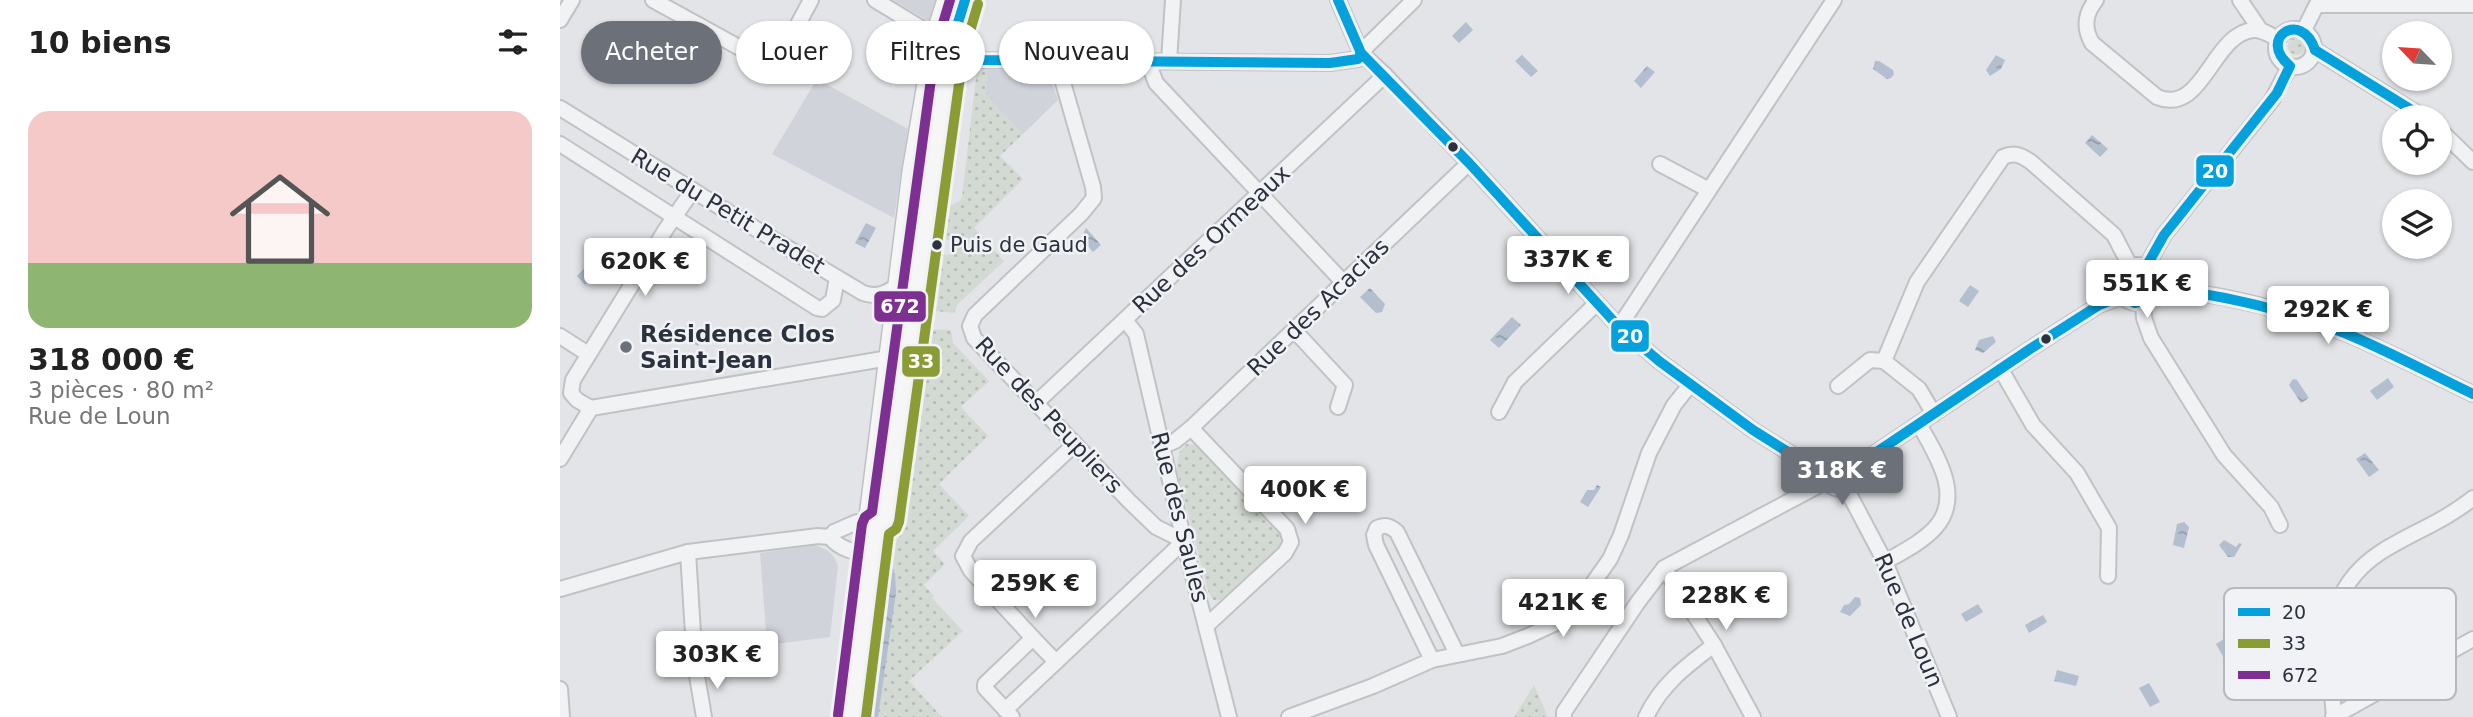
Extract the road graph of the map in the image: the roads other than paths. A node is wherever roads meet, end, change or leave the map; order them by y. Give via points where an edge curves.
1 (572, 0) edge
2 (653, 0) edge
3 (811, 0) edge
4 (875, 0) edge
5 (948, 0) edge
6 (965, 0) edge
7 (1173, 0) edge
8 (1338, 0) edge
9 (1414, 0) edge
10 (1834, 0) edge
11 (2096, 0) edge
12 (2240, 0) edge
13 (2318, 3) edge
14 (2473, 5) edge
15 (560, 20) edge
16 (907, 21) edge
17 (946, 21) edge
18 (955, 21) edge
19 (2304, 30) junction
20 (2261, 31) junction
21 (2278, 39) junction
22 (2315, 50) junction
23 (1361, 53) junction
24 (1169, 61) junction
25 (1154, 62) edge
26 (2290, 66) junction
27 (1385, 75) junction
28 (1154, 78) edge
29 (934, 84) edge
30 (937, 84) edge
31 (1063, 84) edge
32 (2404, 105) edge
33 (560, 108) edge
34 (2452, 142) edge
35 (560, 144) edge
36 (2473, 162) edge
37 (1469, 163) junction
38 (1660, 164) dead end
39 (693, 190) junction
40 (1709, 190) junction
41 (1259, 193) junction
42 (675, 216) junction
43 (2130, 266) junction
44 (2146, 267) junction
45 (837, 278) junction
46 (1344, 283) junction
47 (899, 284) junction
48 (2156, 287) junction
49 (2122, 296) junction
50 (1597, 303) junction
51 (2143, 303) junction
52 (1125, 320) junction
53 (1619, 327) junction
54 (1294, 330) junction
55 (560, 336) edge
56 (588, 354) junction
57 (898, 359) junction
58 (1884, 361) junction
59 (2000, 368) junction
60 (1690, 385) junction
61 (1838, 386) dead end
62 (2473, 394) edge
63 (1036, 403) junction
64 (1338, 407) dead end
65 (591, 408) junction
66 (1499, 412) dead end
67 (1934, 414) junction
68 (1919, 424) junction
69 (1191, 428) junction
70 (1075, 444) junction
71 (1163, 446) junction
72 (560, 459) edge
73 (1853, 468) junction
74 (1826, 476) junction
75 (1846, 488) junction
76 (2473, 498) edge
77 (2280, 525) dead end
78 (876, 526) junction
79 (830, 537) junction
80 (1184, 541) junction
81 (688, 552) junction
82 (872, 555) junction
83 (1885, 562) junction
84 (1664, 568) junction
85 (2108, 576) dead end
86 (2345, 588) edge
87 (560, 589) edge
88 (1206, 626) junction
89 (1033, 638) junction
90 (2473, 639) edge
91 (1714, 645) junction
92 (2456, 648) edge
93 (694, 650) dead end
94 (1457, 654) junction
95 (1432, 660) junction
96 (1056, 662) junction
97 (696, 670) dead end
98 (560, 689) edge
99 (2364, 700) edge
100 (1009, 713) edge
101 (1564, 714) edge
102 (562, 717) edge
103 (704, 717) edge
104 (852, 717) edge
105 (1229, 717) edge
106 (1289, 717) edge
107 (1646, 717) edge
108 (1753, 717) edge
109 (1950, 717) edge
110 (2333, 717) edge

1 - 15 street
2 - 3 street via 762,60 775,61
4 - 16 street
5 - 17 main road
6 - 18 main road
7 - 24 street
8 - 23 street
9 - 23 street
10 - 40 street
11 - 20 street via 2086,19 2092,43 2165,101 2174,102 2190,92 2241,33
12 - 20 street
13 - 14 street
13 - 19 street
19 - 21 street via 2288,30
19 - 22 street
20 - 21 street
21 - 26 street via 2278,56
22 - 26 street via 2308,62
22 - 32 street
23 - 24 street via 1357,59 1330,63
23 - 27 street
24 - 25 street
26 - 44 street via 2272,100 2164,235
27 - 37 street
27 - 41 street, Rue des Ormeaux
28 - 41 street
29 - 47 main road via 913,172
30 - 57 main road
31 - 63 street, Rue des Peupliers via 1094,198 975,314 971,326 974,338
33 - 39 street, Rue du Petit Pradet
34 - 36 street
35 - 42 street
37 - 46 street, Rue des Acacias
37 - 50 street
38 - 40 street
39 - 42 street
39 - 45 street, Rue du Petit Pradet
40 - 53 street
41 - 46 street
41 - 52 street, Rue des Ormeaux
42 - 45 street via 817,308 833,300
42 - 56 street
43 - 44 street
43 - 49 street via 2118,281
43 - 58 street via 2114,235 2031,162 2011,153 1997,163 1917,282
44 - 48 street via 2154,275
45 - 47 street, Rue du Petit Pradet via 872,296
46 - 54 street, Rue des Acacias
47 - 57 main road
48 - 51 street
48 - 62 street via 2235,299 2308,320
49 - 51 street via 2131,303
49 - 59 street via 2099,305
50 - 53 street
50 - 66 street via 1515,382
51 - 77 street via 2144,318 2158,350 2224,455 2271,507
52 - 63 street, Rue des Ormeaux
52 - 71 street, Rue des Saules via 1136,334
53 - 60 street
54 - 64 street via 1345,386
54 - 69 street, Rue des Acacias
55 - 56 street
56 - 65 street via 571,393
57 - 65 street
57 - 78 main road via 870,517
58 - 61 street via 1870,360
58 - 67 street via 1919,389
59 - 67 street
59 - 85 street via 2033,425 2077,473 2109,528
60 - 74 street
60 - 94 street via 1649,453 1610,559 1577,606 1556,623 1528,636
63 - 70 street, Rue des Peupliers
65 - 72 street
67 - 68 street
68 - 73 street
68 - 83 street via 1946,477 1945,512 1936,528
69 - 71 street, Rue des Acacias
69 - 88 street via 1287,528 1291,542 1286,553
70 - 80 street, Rue des Peupliers via 1156,527
70 - 89 street via 971,541 963,556 971,571
71 - 80 street, Rue des Saules
73 - 74 street via 1839,460
73 - 75 street via 1853,479
74 - 75 street via 1835,489
74 - 84 street
75 - 83 street, Rue de Loun
76 - 86 street via 2380,553
78 - 79 street via 857,522
78 - 82 main road
79 - 81 street
79 - 82 street via 834,543
80 - 88 street, Rue des Saules
80 - 96 street
81 - 87 street
81 - 93 street
82 - 104 main road
83 - 109 street, Rue de Loun
84 - 91 street
84 - 101 street
88 - 105 street, Rue des Saules
89 - 96 street
89 - 100 street via 985,684
90 - 92 street
91 - 107 street via 1671,679
91 - 108 street
94 - 95 street
94 - 95 street via 1397,532 1382,526 1374,535 1376,545
95 - 106 street
96 - 100 street
97 - 103 street
98 - 102 street
99 - 110 street

